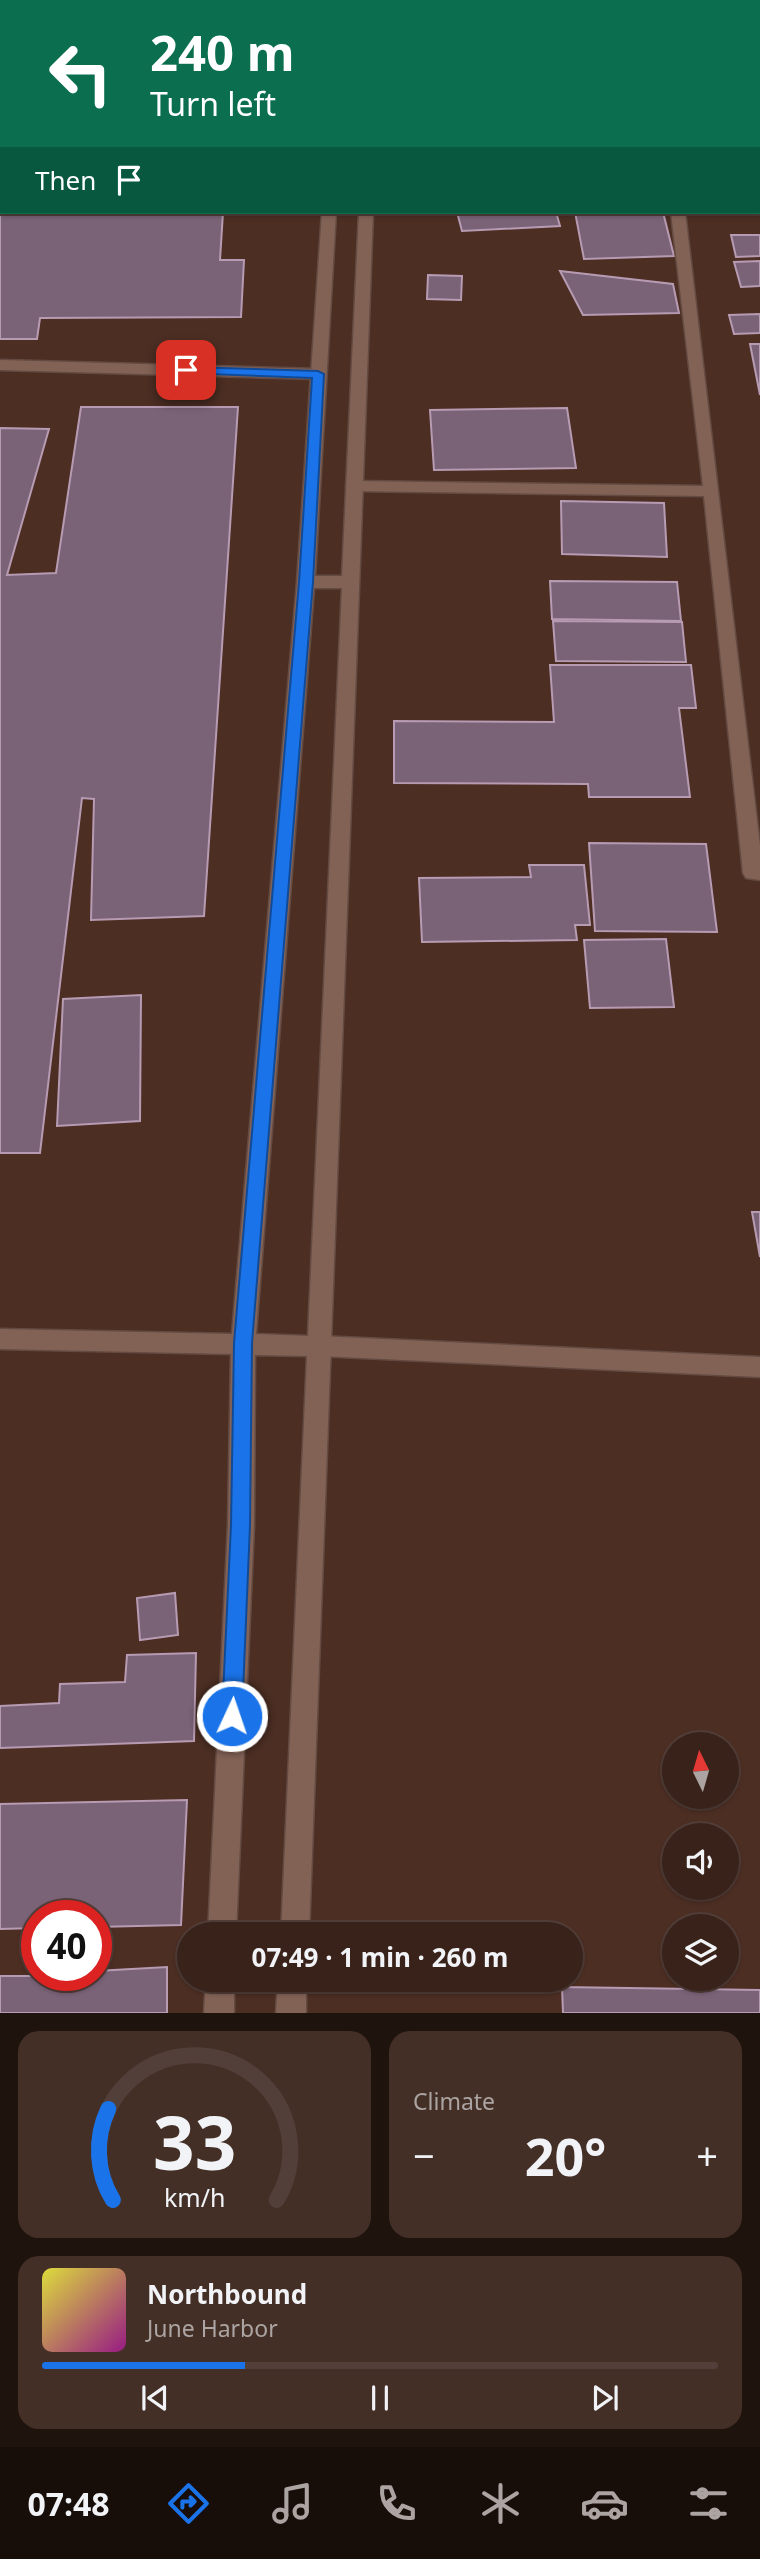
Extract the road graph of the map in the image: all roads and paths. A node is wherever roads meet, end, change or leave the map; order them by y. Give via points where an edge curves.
1 (329, 214) edge
2 (366, 214) edge
3 (678, 214) edge
4 (0, 365) edge
5 (318, 374) junction
6 (354, 486) junction
7 (712, 491) junction
8 (306, 582) junction
9 (350, 582) junction
10 (760, 873) edge
11 (0, 1339) edge
12 (243, 1343) junction
13 (319, 1346) junction
14 (760, 1367) edge
15 (223, 1922) edge
16 (295, 1922) edge
17 (220, 1992) edge
18 (292, 1992) edge
19 (219, 2013) edge
20 (291, 2013) edge

1 - 5 street
2 - 6 street
3 - 7 street
4 - 5 street
5 - 8 street
6 - 7 street
6 - 9 street
7 - 10 street via 754,873
8 - 9 street
8 - 12 street
9 - 13 street
11 - 12 street
12 - 13 street
12 - 15 street via 241,1525
13 - 14 street
13 - 16 street
17 - 19 street
18 - 20 street

